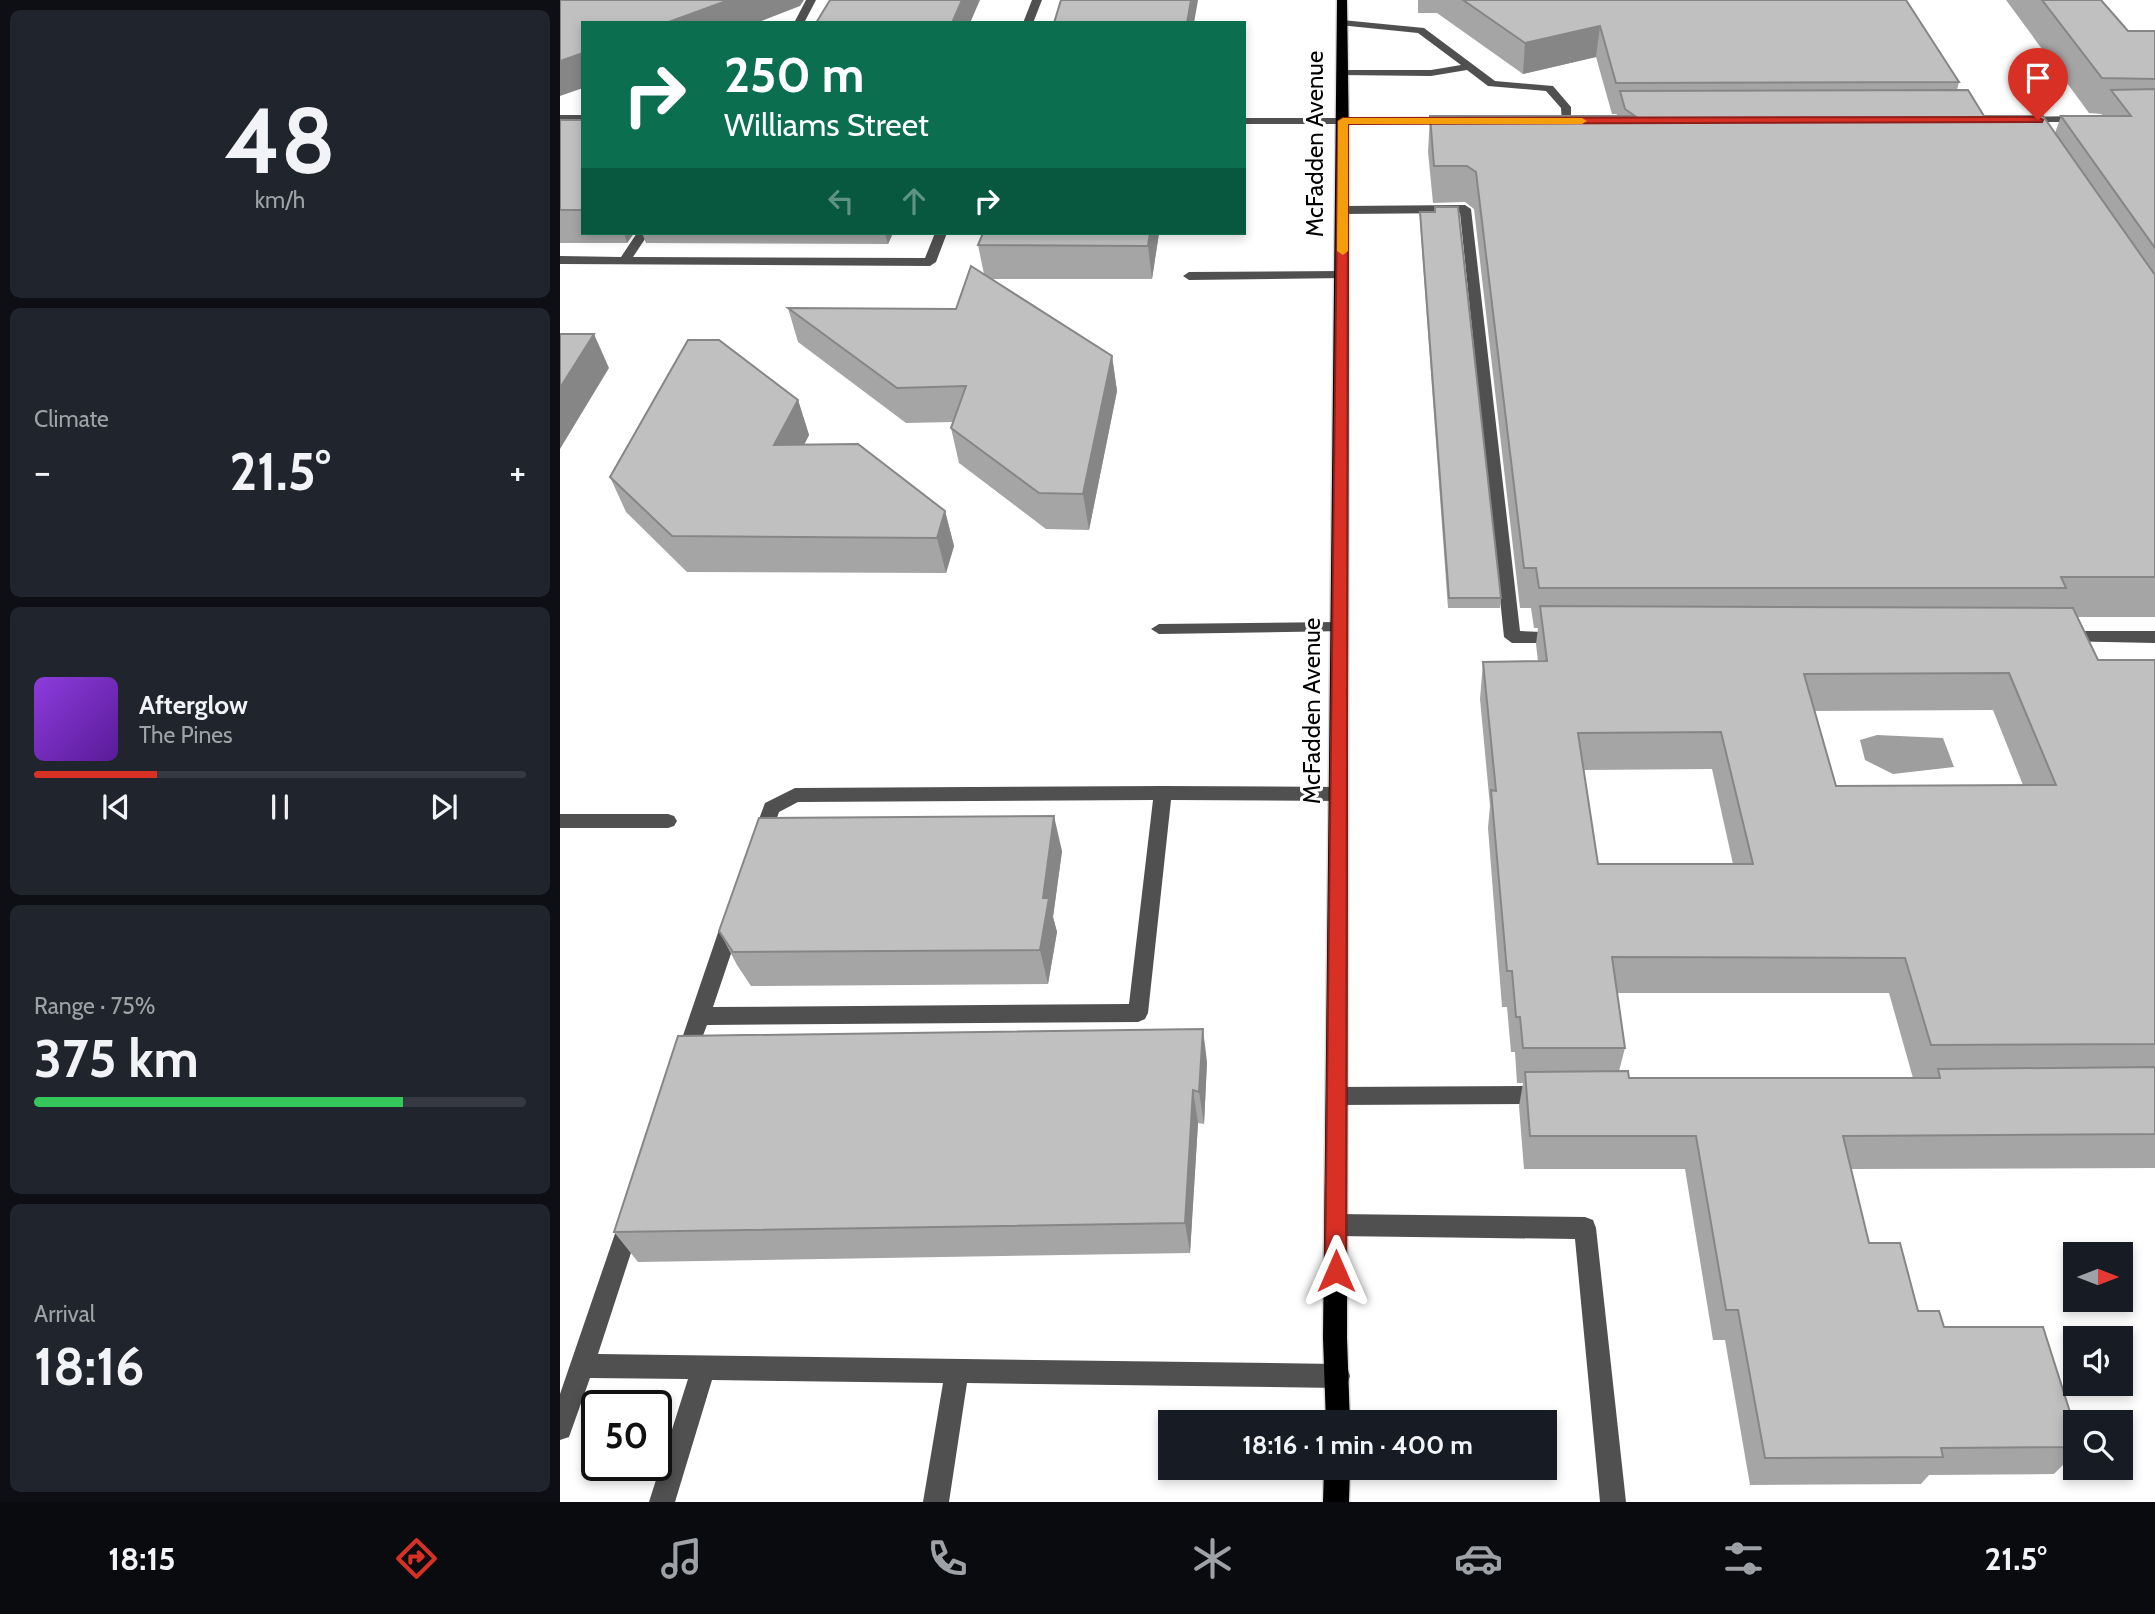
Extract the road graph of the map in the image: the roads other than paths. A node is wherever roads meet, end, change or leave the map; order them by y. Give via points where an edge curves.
1 (811, 0) edge
2 (1037, 0) edge
3 (1342, 0) edge
4 (800, 21) edge
5 (1029, 21) edge
6 (1342, 23) junction
7 (1467, 66) junction
8 (1343, 73) junction
9 (560, 118) edge
10 (581, 118) edge
11 (2005, 120) edge
12 (2094, 120) edge
13 (1246, 121) edge
14 (1343, 121) junction
15 (1462, 121) edge
16 (1553, 121) edge
17 (1566, 121) junction
18 (1580, 121) edge
19 (1343, 210) junction
20 (642, 235) edge
21 (940, 235) edge
22 (560, 260) edge
23 (625, 260) junction
24 (1342, 275) junction
25 (1189, 276) dead end
26 (1340, 627) junction
27 (1160, 629) dead end
28 (1582, 637) edge
29 (2043, 637) edge
30 (2155, 637) edge
31 (1163, 793) junction
32 (1339, 794) junction
33 (560, 821) edge
34 (668, 821) dead end
35 (753, 860) edge
36 (740, 899) edge
37 (700, 1016) junction
38 (678, 1081) edge
39 (1570, 1095) edge
40 (1337, 1096) junction
41 (639, 1198) edge
42 (1336, 1226) junction
43 (582, 1366) junction
44 (704, 1367) junction
45 (957, 1371) junction
46 (1338, 1376) junction
47 (1338, 1410) edge
48 (560, 1429) edge
49 (1337, 1480) edge
50 (662, 1502) edge
51 (936, 1502) edge
52 (1336, 1502) edge
53 (1613, 1502) edge

1 - 4 street
2 - 5 street
3 - 6 main road, McFadden Avenue
6 - 7 street via 1421,30
6 - 8 main road, McFadden Avenue
7 - 8 street via 1431,73
7 - 17 street via 1492,84 1549,88 1566,107
8 - 14 main road, McFadden Avenue
9 - 10 street
11 - 12 street via 2022,125
13 - 14 street
14 - 15 street
14 - 19 main road, McFadden Avenue
16 - 17 street
17 - 18 street
19 - 24 main road, McFadden Avenue
19 - 28 street via 1465,209 1512,637
20 - 23 street
21 - 23 street via 930,262
22 - 23 street
24 - 25 street
24 - 26 main road, McFadden Avenue
26 - 27 street
26 - 32 main road, McFadden Avenue
29 - 30 street
31 - 32 street
31 - 35 street via 795,795 771,808
31 - 37 street via 1138,1013
32 - 40 main road, McFadden Avenue
33 - 34 street
36 - 37 street
37 - 38 street
39 - 40 street
40 - 42 main road, McFadden Avenue
41 - 43 street
42 - 46 main road, McFadden Avenue
42 - 53 street via 1585,1228
43 - 44 street
43 - 48 street
44 - 45 street
44 - 50 street
45 - 46 street
45 - 51 street
46 - 47 main road, McFadden Avenue
49 - 52 main road

